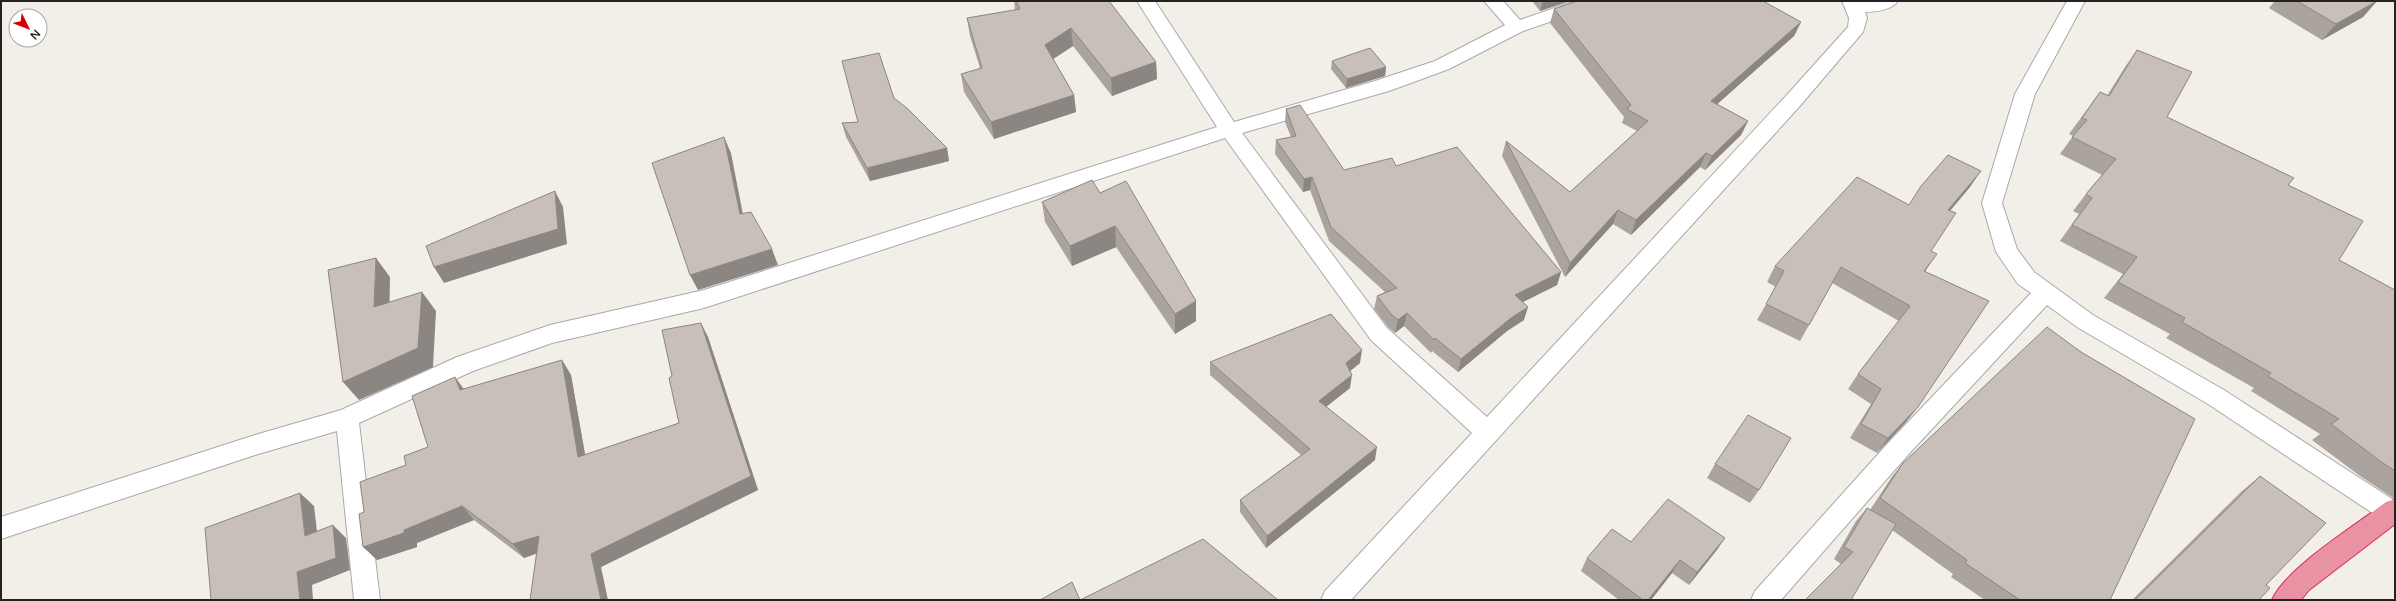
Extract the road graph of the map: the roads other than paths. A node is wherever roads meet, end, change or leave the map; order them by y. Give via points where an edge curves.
1 (1146, 1) edge
2 (1493, 1) edge
3 (1593, 1) edge
4 (1889, 1) edge
5 (2076, 1) edge
6 (1853, 4) edge
7 (1517, 27) junction
8 (1229, 130) junction
9 (2045, 292) junction
10 (347, 418) junction
11 (1488, 433) junction
12 (2394, 511) edge
13 (1, 528) edge
14 (367, 600) edge
15 (1334, 600) edge
16 (1764, 600) edge
17 (2285, 600) edge

1 - 8 street
2 - 7 street
3 - 7 street
4 - 6 street via 1874,6
5 - 9 street via 2025,94 1992,203 2008,252 2026,278
6 - 11 street via 1858,18 1857,28
7 - 8 street via 1442,65 1382,86
8 - 10 street via 704,299 550,334 465,364
8 - 11 street via 1379,334
9 - 12 street via 2085,321 2216,397
9 - 16 street via 1898,449
10 - 13 street via 255,445
10 - 14 street
11 - 15 street
12 - 17 highway via 2300,582

